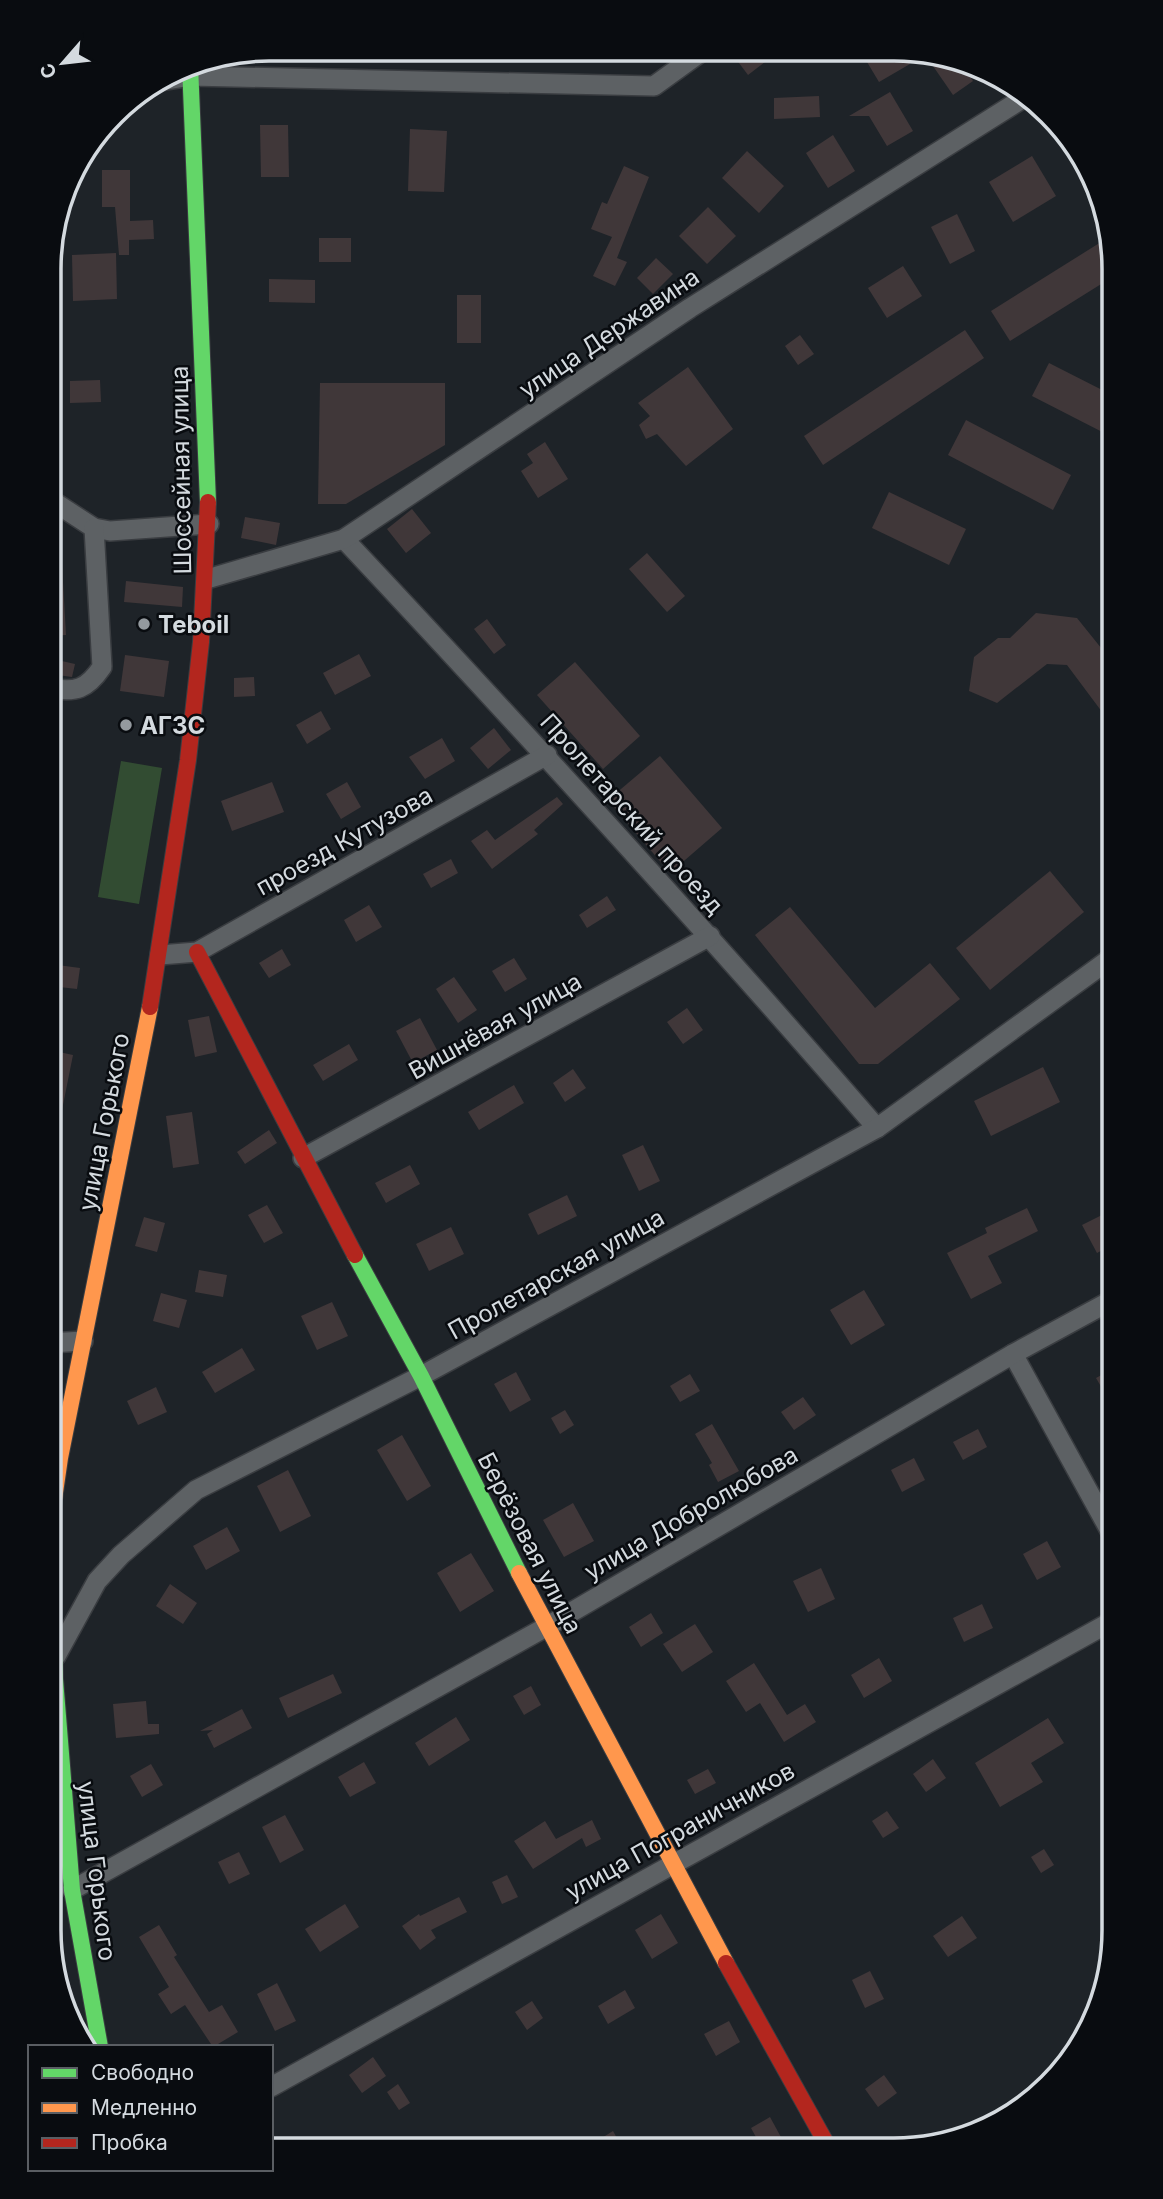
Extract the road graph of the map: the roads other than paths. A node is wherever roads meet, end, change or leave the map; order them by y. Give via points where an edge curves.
1 (689, 61) edge
2 (207, 71) edge
3 (191, 77) edge
4 (1017, 102) edge
5 (61, 507) edge
6 (209, 524) junction
7 (94, 528) junction
8 (344, 539) junction
9 (207, 579) junction
10 (61, 690) edge
11 (547, 755) junction
12 (710, 936) junction
13 (197, 952) junction
14 (160, 955) junction
15 (1102, 965) edge
16 (877, 1128) junction
17 (303, 1158) junction
18 (1101, 1306) edge
19 (83, 1340) junction
20 (61, 1342) edge
21 (1013, 1354) junction
22 (421, 1376) junction
23 (61, 1465) edge
24 (1101, 1515) edge
25 (546, 1627) junction
26 (1101, 1627) edge
27 (61, 1647) edge
28 (61, 1757) edge
29 (61, 1841) edge
30 (67, 1841) junction
31 (671, 1864) junction
32 (72, 1890) junction
33 (100, 2045) edge
34 (273, 2086) edge
35 (823, 2138) edge

1 - 2 street via 654,86
3 - 6 main road, Шоссейная улица
4 - 8 street, улица Державина via 690,308
5 - 7 street
6 - 7 street via 110,531
6 - 9 main road, Шоссейная улица
7 - 10 street via 102,667 91,683 73,692
8 - 9 street, улица Державина
8 - 11 street, Пролетарский проезд
9 - 14 main road, Шоссейная улица via 185,797
11 - 12 street, Пролетарский проезд
11 - 13 street, проезд Кутузова
12 - 16 street, Пролетарский проезд
12 - 17 street, Вишнёвая улица
13 - 14 street, проезд Кутузова
13 - 17 main road, Берёзовая улица
14 - 19 main road, улица Горького
15 - 16 street, Пролетарская улица
16 - 22 street, Пролетарская улица
17 - 22 main road, Берёзовая улица
18 - 21 street, улица Добролюбова
19 - 20 street
19 - 23 main road, улица Горького
21 - 24 street
21 - 25 street, улица Добролюбова
22 - 25 main road, Берёзовая улица
22 - 27 street, Пролетарская улица via 196,1490 97,1581
25 - 31 main road, Берёзовая улица
25 - 32 street, улица Добролюбова
26 - 31 street, улица Пограничников
28 - 30 main road, улица Горького
29 - 30 main road
30 - 32 main road, улица Горького
31 - 34 street, улица Пограничников
31 - 35 main road, Берёзовая улица
32 - 33 main road, улица Горького

